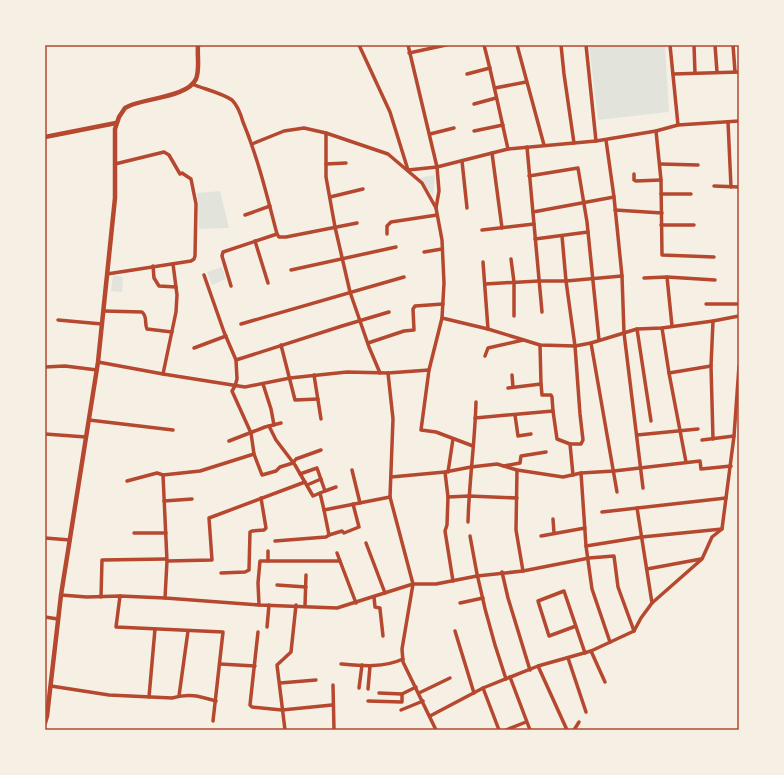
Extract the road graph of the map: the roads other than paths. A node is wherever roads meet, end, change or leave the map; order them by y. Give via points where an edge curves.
1 (198, 45) edge
2 (359, 45) edge
3 (408, 45) edge
4 (446, 45) edge
5 (484, 45) edge
6 (517, 45) edge
7 (561, 45) edge
8 (586, 45) edge
9 (670, 45) edge
10 (694, 45) edge
11 (715, 45) edge
12 (733, 45) edge
13 (409, 53) junction
14 (490, 68) junction
15 (717, 72) junction
16 (737, 72) edge
17 (695, 73) junction
18 (467, 74) dead end
19 (672, 74) junction
20 (526, 82) junction
21 (192, 84) junction
22 (496, 88) junction
23 (496, 98) junction
24 (474, 104) dead end
25 (739, 121) edge
26 (728, 122) junction
27 (116, 123) junction
28 (503, 125) junction
29 (678, 125) junction
30 (454, 128) dead end
31 (474, 131) dead end
32 (656, 131) junction
33 (326, 133) junction
34 (430, 134) junction
35 (45, 137) edge
36 (606, 140) junction
37 (596, 141) junction
38 (574, 142) junction
39 (252, 144) junction
40 (544, 145) junction
41 (526, 147) junction
42 (508, 149) junction
43 (492, 153) junction
44 (462, 160) junction
45 (346, 163) dead end
46 (115, 164) junction
47 (326, 164) junction
48 (660, 164) junction
49 (698, 165) dead end
50 (437, 167) junction
51 (408, 170) junction
52 (634, 174) dead end
53 (529, 176) junction
54 (661, 180) junction
55 (714, 186) dead end
56 (731, 186) junction
57 (739, 187) edge
58 (363, 189) dead end
59 (661, 194) junction
60 (691, 194) dead end
61 (614, 197) junction
62 (330, 198) junction
63 (583, 203) junction
64 (270, 206) junction
65 (436, 208) junction
66 (467, 208) dead end
67 (615, 210) junction
68 (533, 212) junction
69 (662, 213) junction
70 (244, 215) dead end
71 (438, 215) junction
72 (358, 223) dead end
73 (534, 224) junction
74 (661, 225) junction
75 (694, 226) dead end
76 (335, 228) junction
77 (502, 228) junction
78 (482, 230) dead end
79 (588, 232) junction
80 (277, 234) junction
81 (387, 234) dead end
82 (562, 236) junction
83 (535, 239) junction
84 (255, 241) junction
85 (396, 247) dead end
86 (442, 249) junction
87 (424, 252) dead end
88 (714, 257) dead end
89 (511, 259) dead end
90 (342, 260) junction
91 (483, 262) dead end
92 (173, 264) junction
93 (153, 266) junction
94 (290, 270) dead end
95 (107, 274) junction
96 (204, 275) dead end
97 (622, 276) junction
98 (404, 277) dead end
99 (667, 277) junction
100 (593, 278) junction
101 (644, 278) dead end
102 (715, 280) dead end
103 (539, 281) junction
104 (566, 281) junction
105 (514, 282) junction
106 (268, 283) dead end
107 (485, 284) junction
108 (231, 286) dead end
109 (176, 287) junction
110 (350, 292) junction
111 (443, 304) junction
112 (706, 304) dead end
113 (739, 304) edge
114 (104, 312) junction
115 (389, 312) dead end
116 (542, 312) dead end
117 (514, 316) dead end
118 (739, 316) edge
119 (442, 318) junction
120 (58, 320) dead end
121 (360, 321) junction
122 (713, 321) junction
123 (102, 324) junction
124 (241, 324) dead end
125 (672, 326) junction
126 (662, 328) junction
127 (488, 329) junction
128 (638, 329) junction
129 (172, 332) junction
130 (624, 333) junction
131 (226, 336) junction
132 (524, 340) junction
133 (599, 340) junction
134 (368, 343) junction
135 (591, 343) junction
136 (281, 345) junction
137 (540, 345) junction
138 (575, 346) junction
139 (194, 348) dead end
140 (485, 356) dead end
141 (236, 360) junction
142 (98, 362) junction
143 (711, 366) junction
144 (739, 366) edge
145 (45, 367) edge
146 (97, 370) junction
147 (429, 370) junction
148 (380, 372) junction
149 (388, 373) junction
150 (669, 373) junction
151 (163, 374) junction
152 (314, 375) junction
153 (512, 375) dead end
154 (290, 378) junction
155 (262, 384) junction
156 (541, 384) junction
157 (235, 386) junction
158 (513, 387) junction
159 (508, 388) dead end
160 (318, 399) junction
161 (476, 402) dead end
162 (738, 408) edge
163 (553, 411) junction
164 (515, 415) junction
165 (476, 418) junction
166 (321, 419) dead end
167 (89, 420) junction
168 (651, 421) dead end
169 (281, 423) dead end
170 (274, 424) junction
171 (269, 426) junction
172 (698, 429) dead end
173 (172, 430) dead end
174 (679, 431) junction
175 (251, 433) junction
176 (45, 434) edge
177 (531, 434) dead end
178 (636, 435) junction
179 (734, 436) junction
180 (86, 437) junction
181 (453, 439) junction
182 (712, 439) junction
183 (702, 440) dead end
184 (229, 441) dead end
185 (570, 444) junction
186 (473, 446) junction
187 (321, 450) dead end
188 (546, 452) dead end
189 (254, 454) junction
190 (686, 462) junction
191 (293, 463) junction
192 (503, 466) junction
193 (731, 466) junction
194 (471, 467) junction
195 (640, 467) junction
196 (352, 470) dead end
197 (517, 470) junction
198 (614, 471) junction
199 (447, 472) junction
200 (581, 473) junction
201 (300, 474) junction
202 (163, 475) junction
203 (573, 475) junction
204 (391, 477) junction
205 (321, 479) junction
206 (127, 481) dead end
207 (306, 484) junction
208 (336, 487) dead end
209 (643, 488) dead end
210 (325, 491) junction
211 (617, 492) dead end
212 (320, 493) junction
213 (469, 496) junction
214 (390, 497) junction
215 (448, 497) junction
216 (261, 498) junction
217 (517, 498) junction
218 (726, 498) junction
219 (192, 499) dead end
220 (164, 501) junction
221 (360, 503) junction
222 (353, 504) junction
223 (637, 508) junction
224 (324, 510) junction
225 (602, 512) dead end
226 (552, 519) dead end
227 (468, 522) dead end
228 (585, 528) junction
229 (722, 529) junction
230 (134, 533) dead end
231 (166, 533) junction
232 (554, 533) junction
233 (329, 535) junction
234 (470, 536) dead end
235 (541, 536) dead end
236 (642, 537) junction
237 (45, 538) edge
238 (70, 540) junction
239 (275, 541) dead end
240 (366, 543) dead end
241 (586, 546) junction
242 (268, 551) dead end
243 (336, 553) dead end
244 (589, 558) junction
245 (702, 559) junction
246 (166, 560) junction
247 (268, 561) junction
248 (340, 561) junction
249 (646, 568) junction
250 (523, 571) junction
251 (502, 572) junction
252 (221, 573) dead end
253 (306, 575) dead end
254 (477, 576) junction
255 (453, 580) junction
256 (413, 584) junction
257 (277, 585) dead end
258 (306, 587) junction
259 (385, 593) junction
260 (61, 595) junction
261 (120, 596) junction
262 (101, 597) junction
263 (374, 597) junction
264 (165, 598) junction
265 (483, 598) junction
266 (356, 603) junction
267 (460, 603) dead end
268 (652, 603) junction
269 (259, 604) junction
270 (269, 605) junction
271 (296, 605) junction
272 (306, 606) junction
273 (45, 618) edge
274 (58, 619) junction
275 (576, 626) junction
276 (267, 627) dead end
277 (155, 629) junction
278 (188, 631) junction
279 (455, 631) dead end
280 (634, 631) junction
281 (258, 632) dead end
282 (383, 636) dead end
283 (610, 642) junction
284 (591, 651) junction
285 (585, 652) junction
286 (568, 658) junction
287 (403, 659) junction
288 (220, 664) junction
289 (341, 664) dead end
290 (362, 665) junction
291 (255, 666) junction
292 (370, 666) junction
293 (538, 666) junction
294 (530, 670) junction
295 (510, 677) junction
296 (450, 678) dead end
297 (506, 679) junction
298 (316, 680) dead end
299 (605, 682) dead end
300 (280, 683) junction
301 (333, 685) dead end
302 (51, 686) junction
303 (416, 687) junction
304 (359, 688) dead end
305 (483, 688) junction
306 (368, 689) dead end
307 (379, 693) dead end
308 (419, 693) junction
309 (474, 693) junction
310 (402, 694) junction
311 (179, 696) junction
312 (149, 697) junction
313 (216, 701) junction
314 (368, 701) dead end
315 (423, 701) junction
316 (332, 705) junction
317 (282, 710) junction
318 (401, 710) dead end
319 (586, 712) dead end
320 (430, 716) junction
321 (213, 721) dead end
322 (526, 722) junction
323 (579, 722) dead end
324 (45, 723) edge
325 (285, 730) edge
326 (334, 730) edge
327 (436, 730) edge
328 (499, 730) edge
329 (506, 730) edge
330 (530, 730) edge
331 (567, 730) edge
332 (574, 730) edge

1 - 21 street via 198,68
2 - 51 street via 390,112
3 - 13 street
4 - 13 street
5 - 14 street
6 - 20 street
7 - 38 street
8 - 37 street
9 - 19 street
10 - 17 street
11 - 15 street
12 - 16 street
13 - 34 street
14 - 18 street
14 - 22 street
15 - 16 street
15 - 17 street
17 - 19 street
19 - 29 street
20 - 22 street
20 - 40 street
21 - 27 street via 176,93 125,108
21 - 39 street via 222,94 233,101
22 - 23 street
23 - 24 street
23 - 28 street
25 - 26 street
26 - 29 street
26 - 56 street
27 - 35 street
27 - 46 street
28 - 31 street
28 - 42 street
29 - 32 street
30 - 34 street
32 - 36 street
32 - 48 street
33 - 39 street via 304,128 284,131
33 - 47 street
33 - 51 street via 388,154
34 - 50 street
36 - 37 street
36 - 61 street
37 - 38 street
38 - 40 street
39 - 64 street
40 - 41 street
41 - 42 street
41 - 53 street
42 - 43 street
43 - 44 street
43 - 77 street
44 - 50 street
44 - 66 street
45 - 47 street
46 - 92 street via 164,152 169,155 180,174 191,179 196,204 195,256 191,261
46 - 95 street via 115,198
47 - 62 street
48 - 49 street
48 - 54 street
50 - 51 street
50 - 65 street via 439,191
51 - 65 street via 422,183
52 - 54 street via 636,181
53 - 63 street via 578,168
53 - 68 street
54 - 59 street
55 - 56 street
56 - 57 street
58 - 62 street
59 - 60 street
59 - 69 street
61 - 63 street
61 - 67 street
62 - 76 street
63 - 68 street
63 - 79 street
64 - 70 street
64 - 80 street
65 - 71 street
67 - 69 street
67 - 97 street
68 - 73 street
69 - 74 street
71 - 81 street via 393,221 386,226
71 - 86 street
72 - 76 street
73 - 77 street
73 - 83 street
74 - 75 street
74 - 88 street via 662,254
76 - 80 street via 283,238
76 - 90 street
77 - 78 street
79 - 82 street
79 - 100 street
80 - 84 street
82 - 83 street
82 - 104 street
83 - 103 street
84 - 106 street
84 - 108 street via 224,251 222,254
85 - 90 street
86 - 87 street
86 - 111 street
89 - 105 street
90 - 94 street
90 - 110 street
91 - 107 street
92 - 93 street
92 - 109 street
93 - 95 street
93 - 109 street via 155,281 159,286
95 - 114 street
96 - 131 street
97 - 100 street
97 - 130 street
98 - 110 street
99 - 101 street
99 - 102 street
99 - 125 street
100 - 104 street
100 - 133 street
103 - 104 street
103 - 105 street
103 - 116 street
104 - 138 street
105 - 107 street
105 - 117 street
107 - 127 street
109 - 129 street via 176,312
110 - 121 street
110 - 124 street
111 - 119 street
111 - 134 street via 414,306 414,330
112 - 113 street
114 - 123 street
114 - 129 street via 142,312 146,317 147,329
115 - 121 street
118 - 122 street
119 - 127 street
119 - 147 street
120 - 123 street
121 - 134 street
121 - 136 street
122 - 125 street
122 - 143 street
123 - 142 street
125 - 126 street
126 - 128 street
126 - 150 street
127 - 132 street
128 - 130 street
128 - 168 street
129 - 151 street
130 - 133 street
130 - 178 street
131 - 139 street
131 - 141 street
132 - 137 street
132 - 140 street via 488,348
133 - 135 street
134 - 148 street
135 - 138 street
135 - 198 street
136 - 141 street
136 - 154 street
137 - 138 street
137 - 156 street
138 - 185 street via 583,440 581,444
141 - 157 street
142 - 146 street
142 - 151 street
143 - 150 street
143 - 182 street
144 - 162 street
145 - 146 street via 65,366
146 - 167 street
147 - 149 street
147 - 181 street via 421,430 436,432
148 - 149 street
148 - 152 street
149 - 204 street via 393,419
150 - 174 street
151 - 157 street
152 - 154 street
152 - 160 street
153 - 158 street
154 - 155 street
154 - 160 street via 295,400
155 - 157 street
155 - 170 street
156 - 158 street
156 - 163 street via 542,395 552,396
157 - 175 street via 232,391
158 - 159 street
160 - 166 street
161 - 165 street
162 - 179 street
163 - 164 street
163 - 185 street via 557,439
164 - 165 street
164 - 177 street via 518,436
165 - 186 street
167 - 173 street
167 - 180 street
169 - 170 street
170 - 171 street
171 - 175 street
171 - 191 street
172 - 174 street
174 - 178 street
174 - 190 street
175 - 184 street
175 - 189 street
176 - 180 street
178 - 195 street
179 - 182 street
179 - 193 street
180 - 238 street
181 - 186 street
181 - 199 street
182 - 183 street
185 - 203 street
186 - 194 street
187 - 191 street via 296,459
188 - 192 street via 521,456 520,463
189 - 191 street via 262,475
189 - 202 street via 200,471
190 - 193 street via 700,461 701,469
190 - 195 street
191 - 201 street
192 - 194 street via 497,464
192 - 197 street
193 - 218 street
194 - 199 street
194 - 213 street
195 - 198 street
195 - 209 street
196 - 221 street
197 - 203 street via 562,477
197 - 217 street
198 - 200 street
198 - 211 street
199 - 204 street
199 - 215 street
200 - 203 street
200 - 228 street
201 - 205 street via 317,468
201 - 207 street
202 - 206 street
202 - 220 street
204 - 214 street
205 - 207 street
205 - 210 street
207 - 212 street via 313,496
207 - 216 street
208 - 210 street
210 - 212 street
212 - 224 street
213 - 215 street
213 - 217 street
213 - 227 street
214 - 221 street
214 - 256 street
215 - 255 street via 445,531
216 - 246 street via 210,518 212,560
216 - 252 street via 266,528 250,532 249,570
217 - 250 street via 516,530
218 - 223 street
218 - 229 street
219 - 220 street
220 - 231 street
221 - 222 street
222 - 224 street
222 - 233 street via 359,527
223 - 225 street
223 - 236 street
224 - 233 street
226 - 232 street
228 - 232 street
228 - 241 street
229 - 236 street
229 - 245 street via 712,537
230 - 231 street
231 - 246 street
232 - 235 street
233 - 239 street
234 - 254 street
236 - 241 street
236 - 249 street
237 - 238 street
238 - 260 street
240 - 259 street
241 - 244 street
242 - 247 street
243 - 248 street
244 - 250 street
244 - 280 street via 614,556 618,587
244 - 283 street via 592,589
245 - 249 street
245 - 268 street
246 - 262 street via 102,560
246 - 264 street
247 - 248 street
247 - 269 street via 260,561
248 - 266 street
249 - 268 street
250 - 251 street
251 - 254 street
251 - 294 street
253 - 258 street
254 - 255 street
254 - 265 street
255 - 256 street via 436,584
256 - 259 street
256 - 287 street via 402,649
257 - 258 street
258 - 272 street
259 - 263 street
260 - 262 street
260 - 274 street
261 - 262 street
261 - 264 street
261 - 277 street via 116,627
263 - 266 street
263 - 282 street via 376,607 380,608
264 - 269 street
265 - 267 street
265 - 297 street
266 - 272 street via 337,608
268 - 280 street
269 - 270 street
270 - 271 street
270 - 276 street
271 - 272 street
271 - 300 street via 291,652 277,666
273 - 274 street
274 - 302 street
275 - 275 street via 564,591 538,601 550,636
275 - 285 street
277 - 278 street
277 - 312 street
278 - 288 street via 223,632
278 - 311 street
279 - 309 street
280 - 283 street
281 - 291 street
283 - 284 street
284 - 285 street
284 - 299 street
285 - 286 street
286 - 293 street
286 - 319 street
287 - 292 street via 380,666
287 - 303 street
288 - 291 street
288 - 313 street
289 - 290 street
290 - 292 street
290 - 304 street
291 - 317 street via 251,706
292 - 306 street
293 - 294 street
293 - 331 street
294 - 295 street
295 - 297 street
295 - 322 street
296 - 308 street
297 - 305 street
298 - 300 street
300 - 317 street
301 - 316 street
302 - 312 street
302 - 324 street
303 - 308 street
303 - 310 street
305 - 309 street
305 - 328 street
307 - 310 street
308 - 315 street
309 - 320 street
310 - 314 street via 402,702
311 - 312 street
311 - 313 street via 192,694
313 - 321 street
315 - 318 street
315 - 320 street
316 - 317 street
316 - 326 street
317 - 325 street
320 - 327 street
322 - 329 street
322 - 330 street
323 - 332 street

